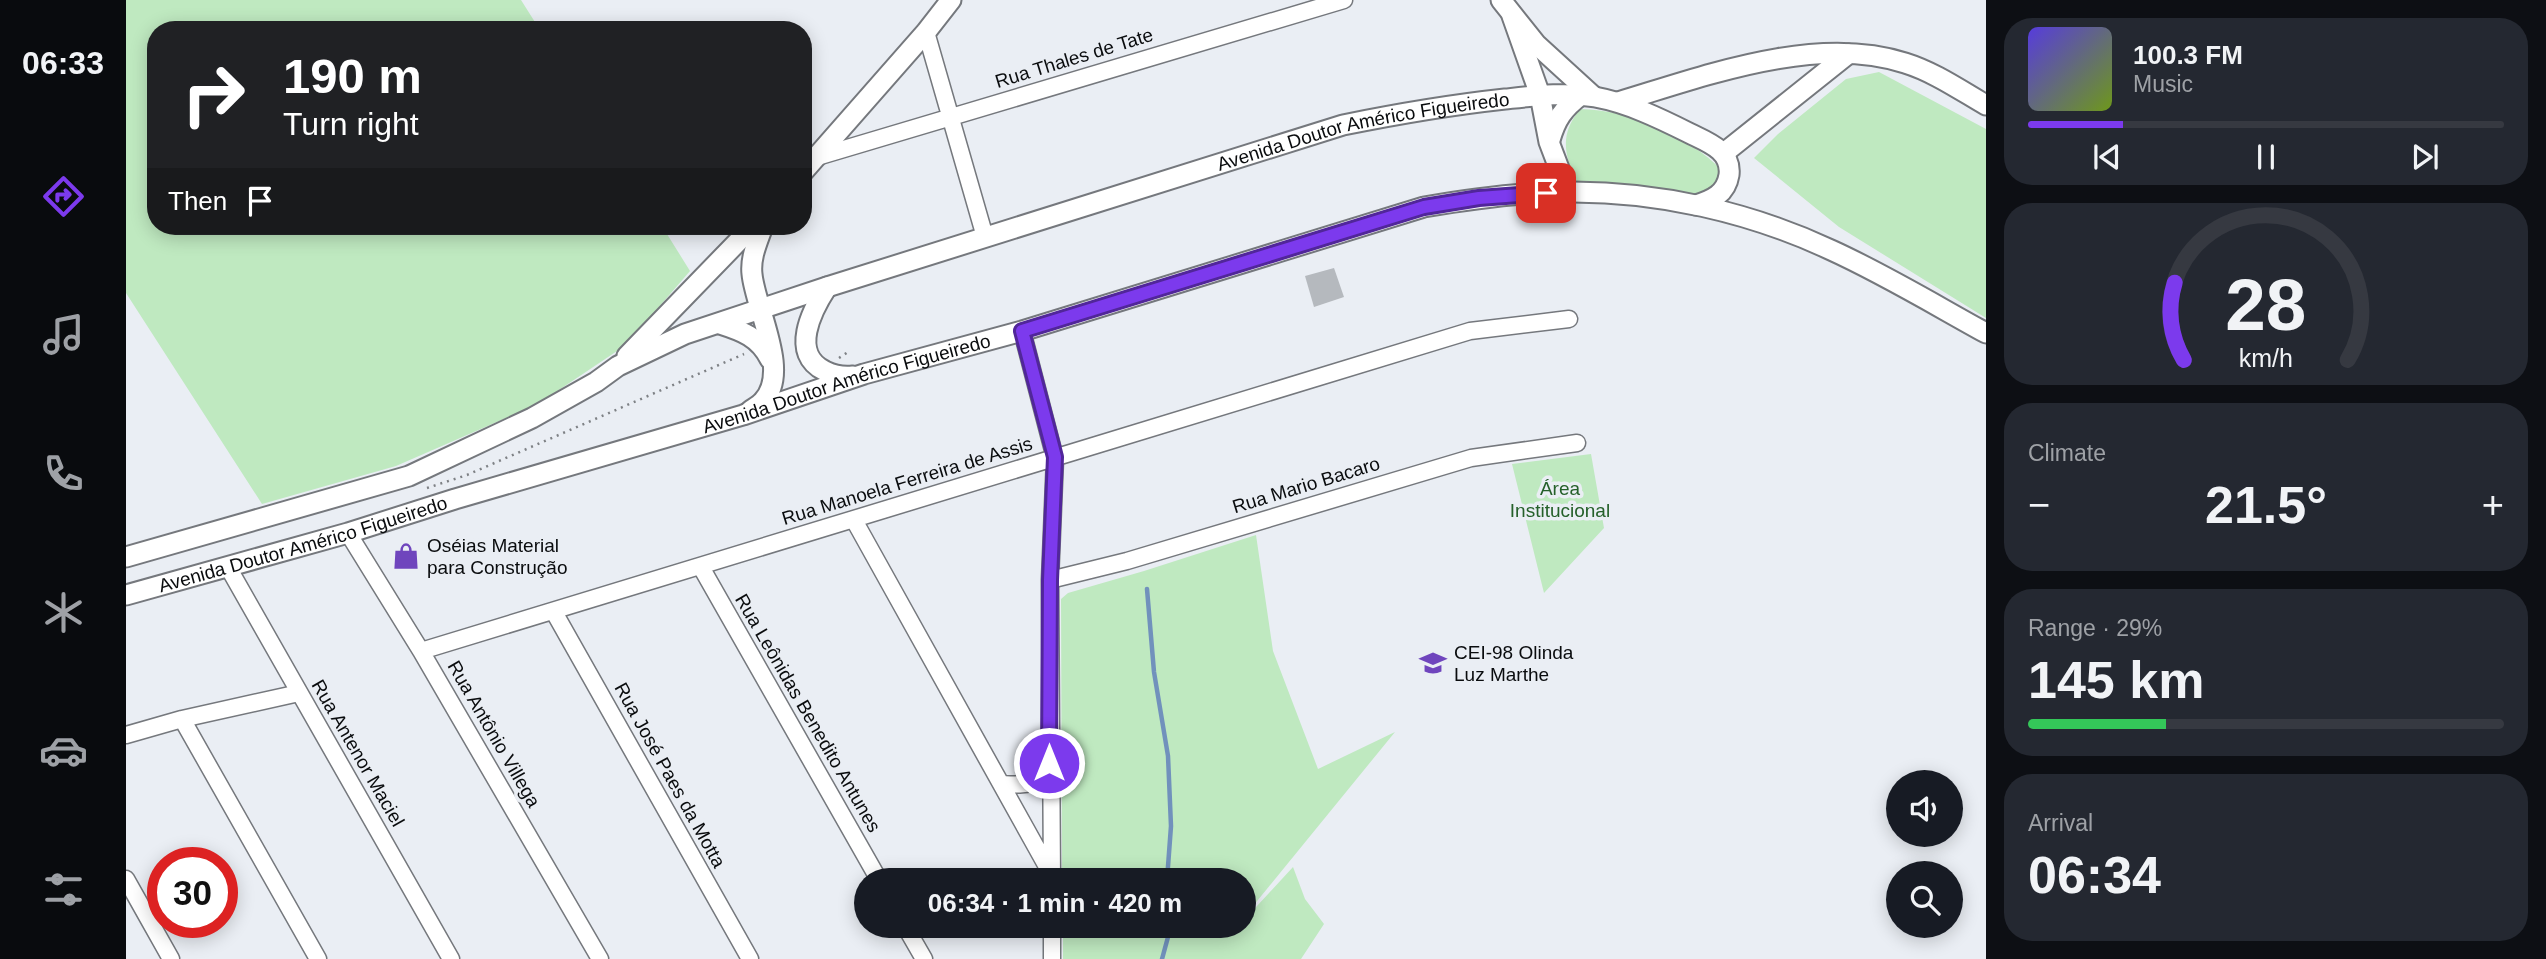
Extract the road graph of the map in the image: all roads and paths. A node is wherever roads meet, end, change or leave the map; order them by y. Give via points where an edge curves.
1 (951, 0) edge
2 (1344, 0) edge
3 (1506, 8) edge
4 (926, 32) junction
5 (1848, 54) junction
6 (1540, 95) junction
7 (1587, 96) junction
8 (1618, 102) junction
9 (1986, 105) edge
10 (951, 117) junction
11 (1549, 142) junction
12 (1724, 153) junction
13 (817, 157) junction
14 (812, 162) edge
15 (1568, 192) junction
16 (1696, 205) junction
17 (744, 235) edge
18 (760, 235) edge
19 (985, 237) junction
20 (827, 287) junction
21 (761, 310) junction
22 (1569, 318) dead end
23 (720, 324) junction
24 (1022, 331) junction
25 (1986, 333) edge
26 (618, 366) junction
27 (773, 366) junction
28 (864, 374) junction
29 (743, 415) junction
30 (1577, 443) dead end
31 (1055, 457) junction
32 (854, 520) junction
33 (348, 533) junction
34 (126, 557) edge
35 (228, 567) junction
36 (701, 567) junction
37 (1050, 580) junction
38 (126, 595) edge
39 (554, 612) junction
40 (421, 651) junction
41 (299, 693) junction
42 (182, 719) junction
43 (126, 735) edge
44 (1049, 763) junction
45 (1002, 784) junction
46 (872, 868) edge
47 (1047, 868) edge
48 (1052, 868) edge
49 (126, 879) edge
50 (912, 938) edge
51 (1052, 938) edge
52 (171, 959) edge
53 (318, 959) edge
54 (451, 959) edge
55 (600, 959) edge
56 (750, 959) edge
57 (924, 959) edge
58 (1052, 959) edge

1 - 4 main road
2 - 10 street, Rua Thales de Tate
3 - 6 main road
3 - 7 main road
4 - 10 street
4 - 13 main road
5 - 8 main road via 1752,62
5 - 9 main road via 1905,63
5 - 12 main road
6 - 7 main road, Avenida Doutor Américo Figueiredo
6 - 11 main road
6 - 19 main road, Avenida Doutor Américo Figueiredo via 1343,125
7 - 8 main road, Avenida Doutor Américo Figueiredo
7 - 11 main road via 1562,111
8 - 12 main road, Avenida Doutor Américo Figueiredo
10 - 13 street, Rua Thales de Tate
10 - 19 street
11 - 15 main road
12 - 16 main road via 1729,165 1722,191 1715,199
13 - 14 main road
15 - 16 main road, Avenida Doutor Américo Figueiredo
15 - 24 main road, Avenida Doutor Américo Figueiredo via 1424,207
16 - 25 main road, Avenida Doutor Américo Figueiredo via 1831,250
17 - 26 main road
18 - 21 main road via 752,276
19 - 20 main road, Avenida Doutor Américo Figueiredo
20 - 21 main road, Avenida Doutor Américo Figueiredo
20 - 28 main road via 808,323 811,358 832,374
21 - 23 main road, Avenida Doutor Américo Figueiredo
21 - 27 main road
22 - 31 street, Rua Manoela Ferreira de Assis via 1470,331
23 - 26 main road, Avenida Doutor Américo Figueiredo via 685,334
23 - 27 main road via 752,336
24 - 28 main road, Avenida Doutor Américo Figueiredo
24 - 31 street
26 - 34 main road, Avenida Doutor Américo Figueiredo via 532,418 409,476
27 - 29 main road via 772,384 764,401
28 - 29 main road, Avenida Doutor Américo Figueiredo
29 - 33 main road, Avenida Doutor Américo Figueiredo
30 - 37 street, Rua Mario Bacaro via 1471,458
31 - 32 street, Rua Manoela Ferreira de Assis
31 - 37 street
32 - 36 street, Rua Manoela Ferreira de Assis
32 - 45 street
33 - 35 main road, Avenida Doutor Américo Figueiredo
33 - 40 street, Rua Antônio Villega
35 - 38 main road, Avenida Doutor Américo Figueiredo
35 - 41 street, Rua Antenor Maciel
36 - 39 street, Rua Manoela Ferreira de Assis
36 - 46 street, Rua Leônidas Benedito Antunes
37 - 44 street
39 - 40 street, Rua Manoela Ferreira de Assis
39 - 56 street, Rua José Paes da Motta
40 - 55 street, Rua Antônio Villega
41 - 42 street
41 - 54 street, Rua Antenor Maciel
42 - 43 street
42 - 53 street
44 - 45 street via 1044,775 1034,782
44 - 48 street
45 - 47 street
49 - 52 street
50 - 57 street
51 - 58 street

